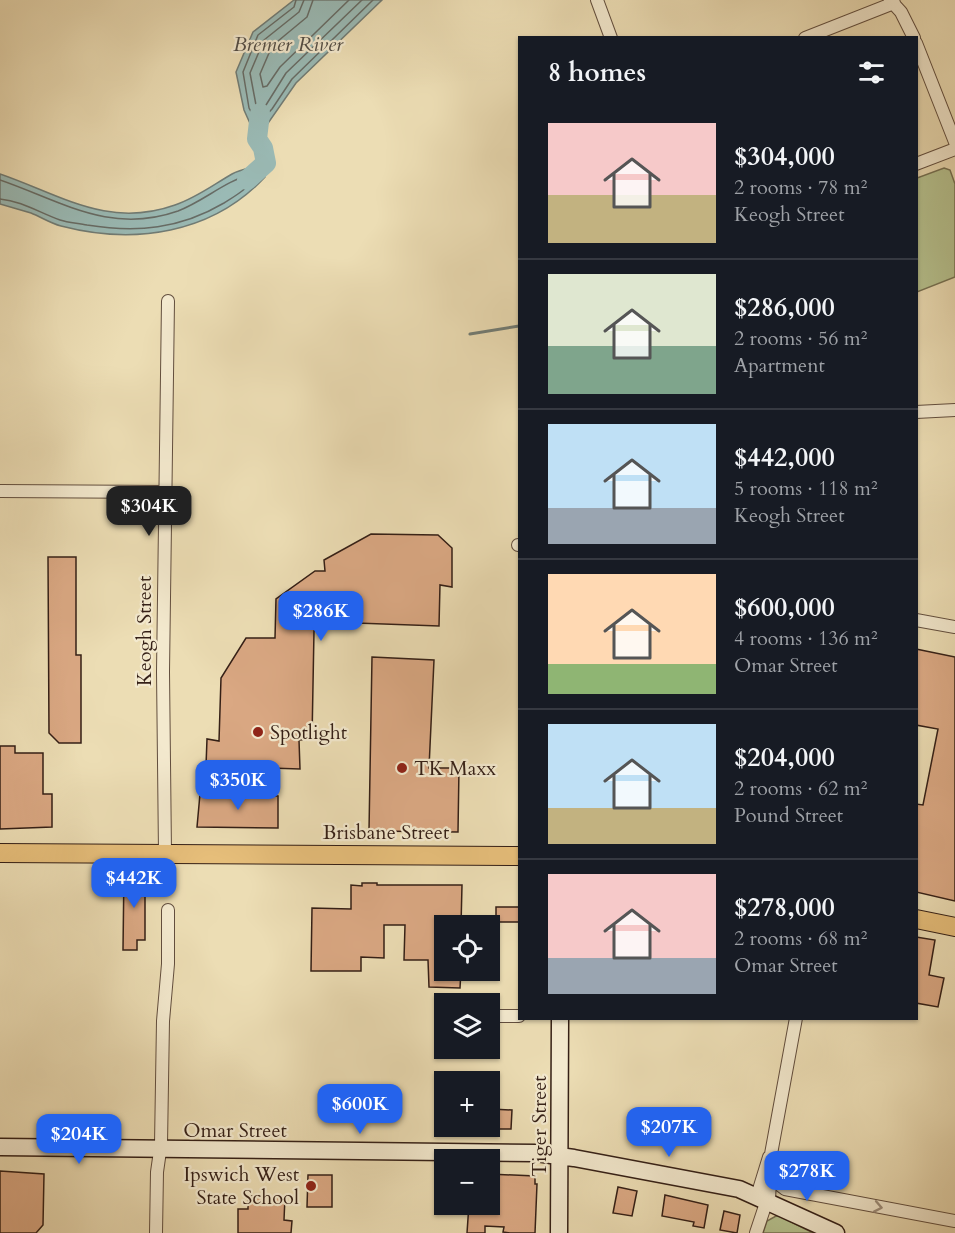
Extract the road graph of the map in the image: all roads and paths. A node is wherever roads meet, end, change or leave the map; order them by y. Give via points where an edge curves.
1 (597, 0) edge
2 (892, 2) edge
3 (610, 36) edge
4 (810, 36) edge
5 (913, 36) edge
6 (918, 48) edge
7 (955, 142) edge
8 (955, 149) edge
9 (918, 163) edge
10 (168, 301) dead end
11 (955, 410) edge
12 (918, 412) edge
13 (0, 491) edge
14 (164, 492) junction
15 (918, 620) edge
16 (955, 627) edge
17 (0, 853) edge
18 (165, 853) junction
19 (518, 856) edge
20 (168, 910) dead end
21 (918, 919) edge
22 (955, 927) edge
23 (500, 1016) edge
24 (518, 1016) edge
25 (560, 1020) edge
26 (796, 1020) edge
27 (0, 1148) edge
28 (160, 1150) junction
29 (771, 1154) junction
30 (559, 1155) junction
31 (771, 1168) junction
32 (764, 1199) junction
33 (955, 1221) edge
34 (156, 1233) edge
35 (559, 1233) edge
36 (756, 1233) edge
37 (836, 1233) edge

1 - 3 street
2 - 4 street
2 - 5 street
6 - 7 street
8 - 9 street
10 - 14 street, Keogh Street
11 - 12 street
13 - 14 street
14 - 18 street, Keogh Street
15 - 16 street
17 - 18 main road, Brisbane Street
18 - 19 main road, Brisbane Street
20 - 28 street
21 - 22 main road
23 - 24 street
25 - 30 street, Tiger Street
26 - 29 street
27 - 28 street, Omar Street
28 - 30 street, Omar Street
28 - 34 street
29 - 31 street
29 - 32 street via 764,1167
30 - 32 street, Omar Street via 735,1188
30 - 35 street, Tiger Street
31 - 32 street
31 -> 33 street via 776,1182 784,1189
32 - 36 street
32 - 37 street, Omar Street

